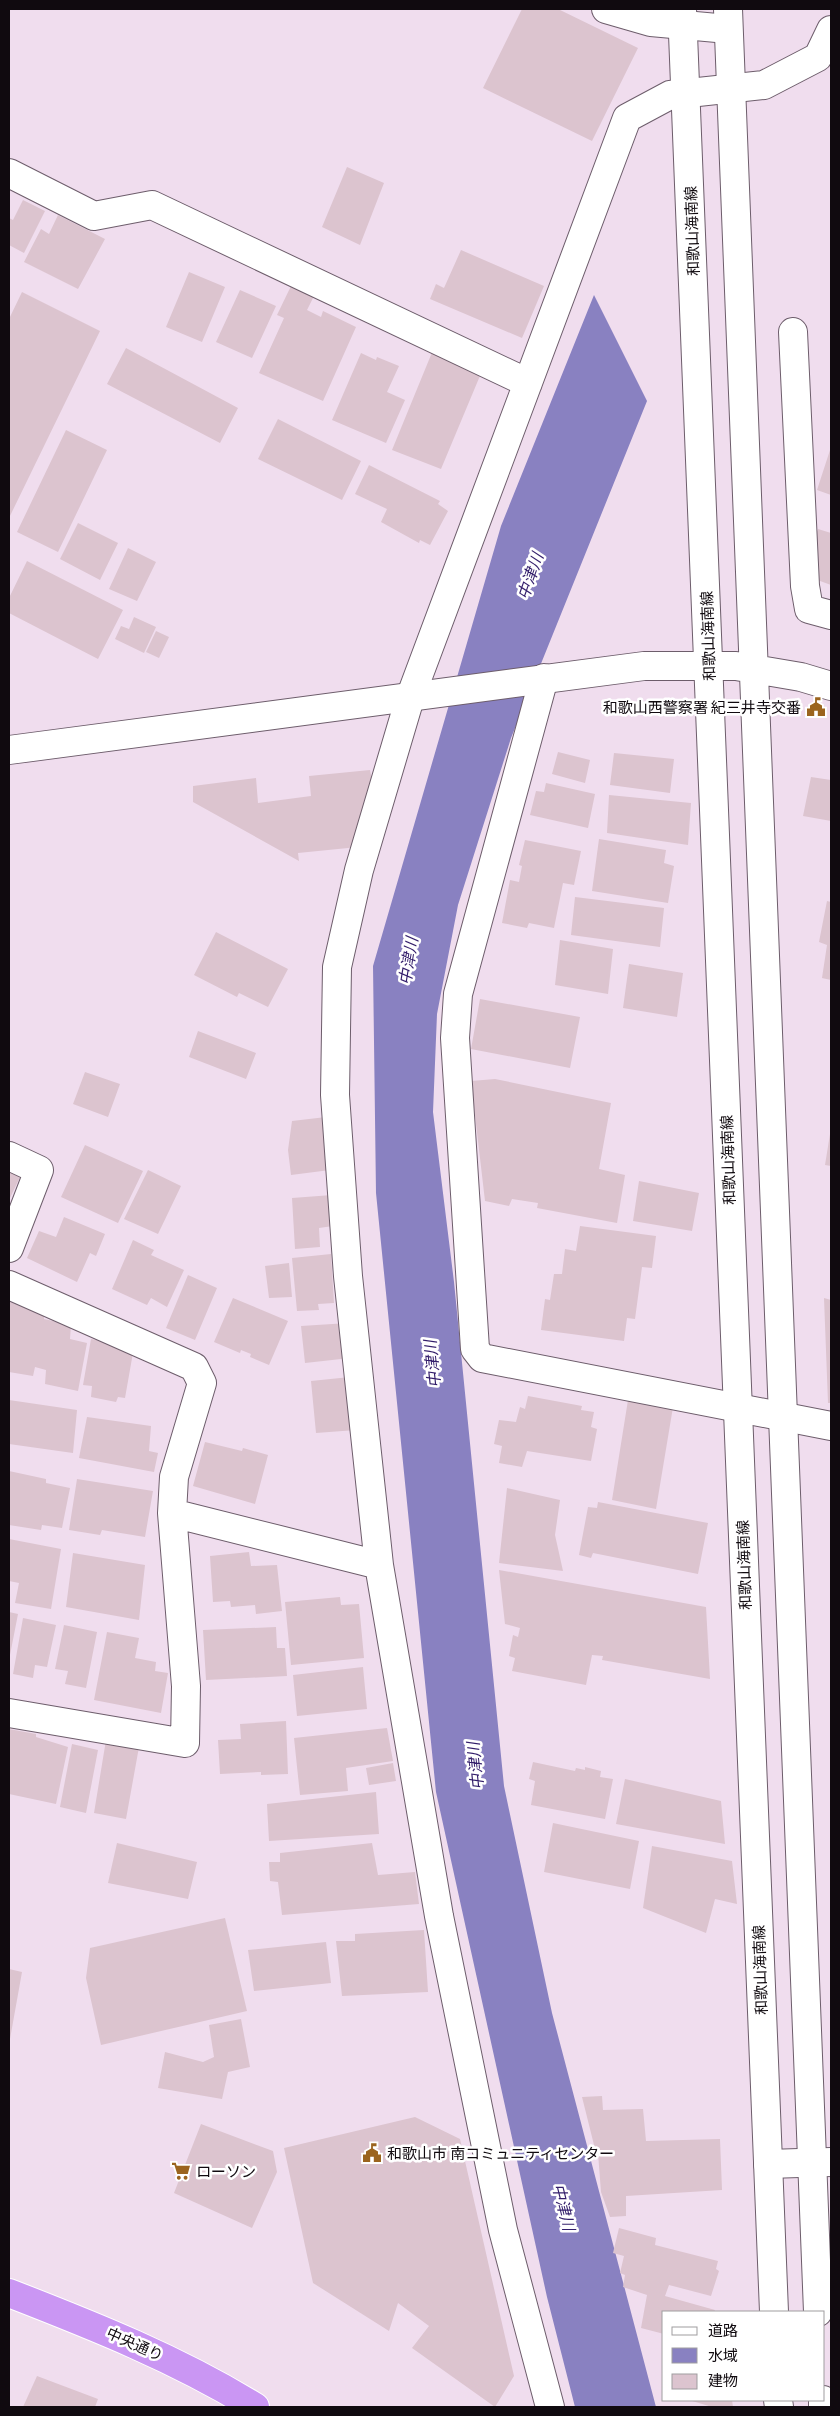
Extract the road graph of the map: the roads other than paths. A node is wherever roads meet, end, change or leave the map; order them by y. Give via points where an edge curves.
1 (606, 9) edge
2 (682, 17) edge
3 (728, 19) edge
4 (831, 30) edge
5 (731, 90) junction
6 (686, 94) junction
7 (9, 173) edge
8 (793, 332) dead end
9 (528, 383) junction
10 (831, 616) edge
11 (709, 666) junction
12 (754, 670) junction
13 (544, 678) junction
14 (831, 686) edge
15 (410, 698) junction
16 (9, 750) edge
17 (9, 1156) edge
18 (9, 1248) edge
19 (9, 1285) edge
20 (738, 1408) junction
21 (784, 1416) junction
22 (831, 1426) edge
23 (172, 1513) junction
24 (379, 1565) junction
25 (9, 1713) edge
26 (822, 2163) edge
27 (768, 2164) junction
28 (9, 2293) edge
29 (774, 2311) edge
30 (818, 2311) edge
31 (255, 2407) edge
32 (550, 2407) edge

1 - 2 street via 651,22
2 - 3 street
2 - 6 street, 和歌山海南線
3 - 5 street
4 - 5 street via 818,57 764,85
5 - 6 street
5 - 12 street
6 - 9 street via 670,95 627,118
6 - 11 street, 和歌山海南線
7 - 9 street via 94,216 152,205
8 - 10 street via 805,586 809,609
9 - 15 street
11 - 12 street
11 - 13 street via 644,666
11 - 20 street, 和歌山海南線
12 - 14 street via 802,677
12 - 21 street
13 - 15 street
13 - 20 street via 458,994 455,1038 475,1349 482,1358
15 - 16 street
15 - 24 street via 359,870 337,967 335,1094 348,1276
17 - 18 street via 39,1170
19 - 23 street via 194,1367 202,1382 174,1478
20 - 21 street
20 - 27 street, 和歌山海南線
21 - 22 street
21 - 26 street
23 - 24 street
23 - 25 street via 186,1686 185,1743
24 - 32 street via 439,1916 503,2230
26 - 27 street
26 - 30 street
27 - 29 street, 和歌山海南線
28 - 31 highway, 中央通り via 166,2357

